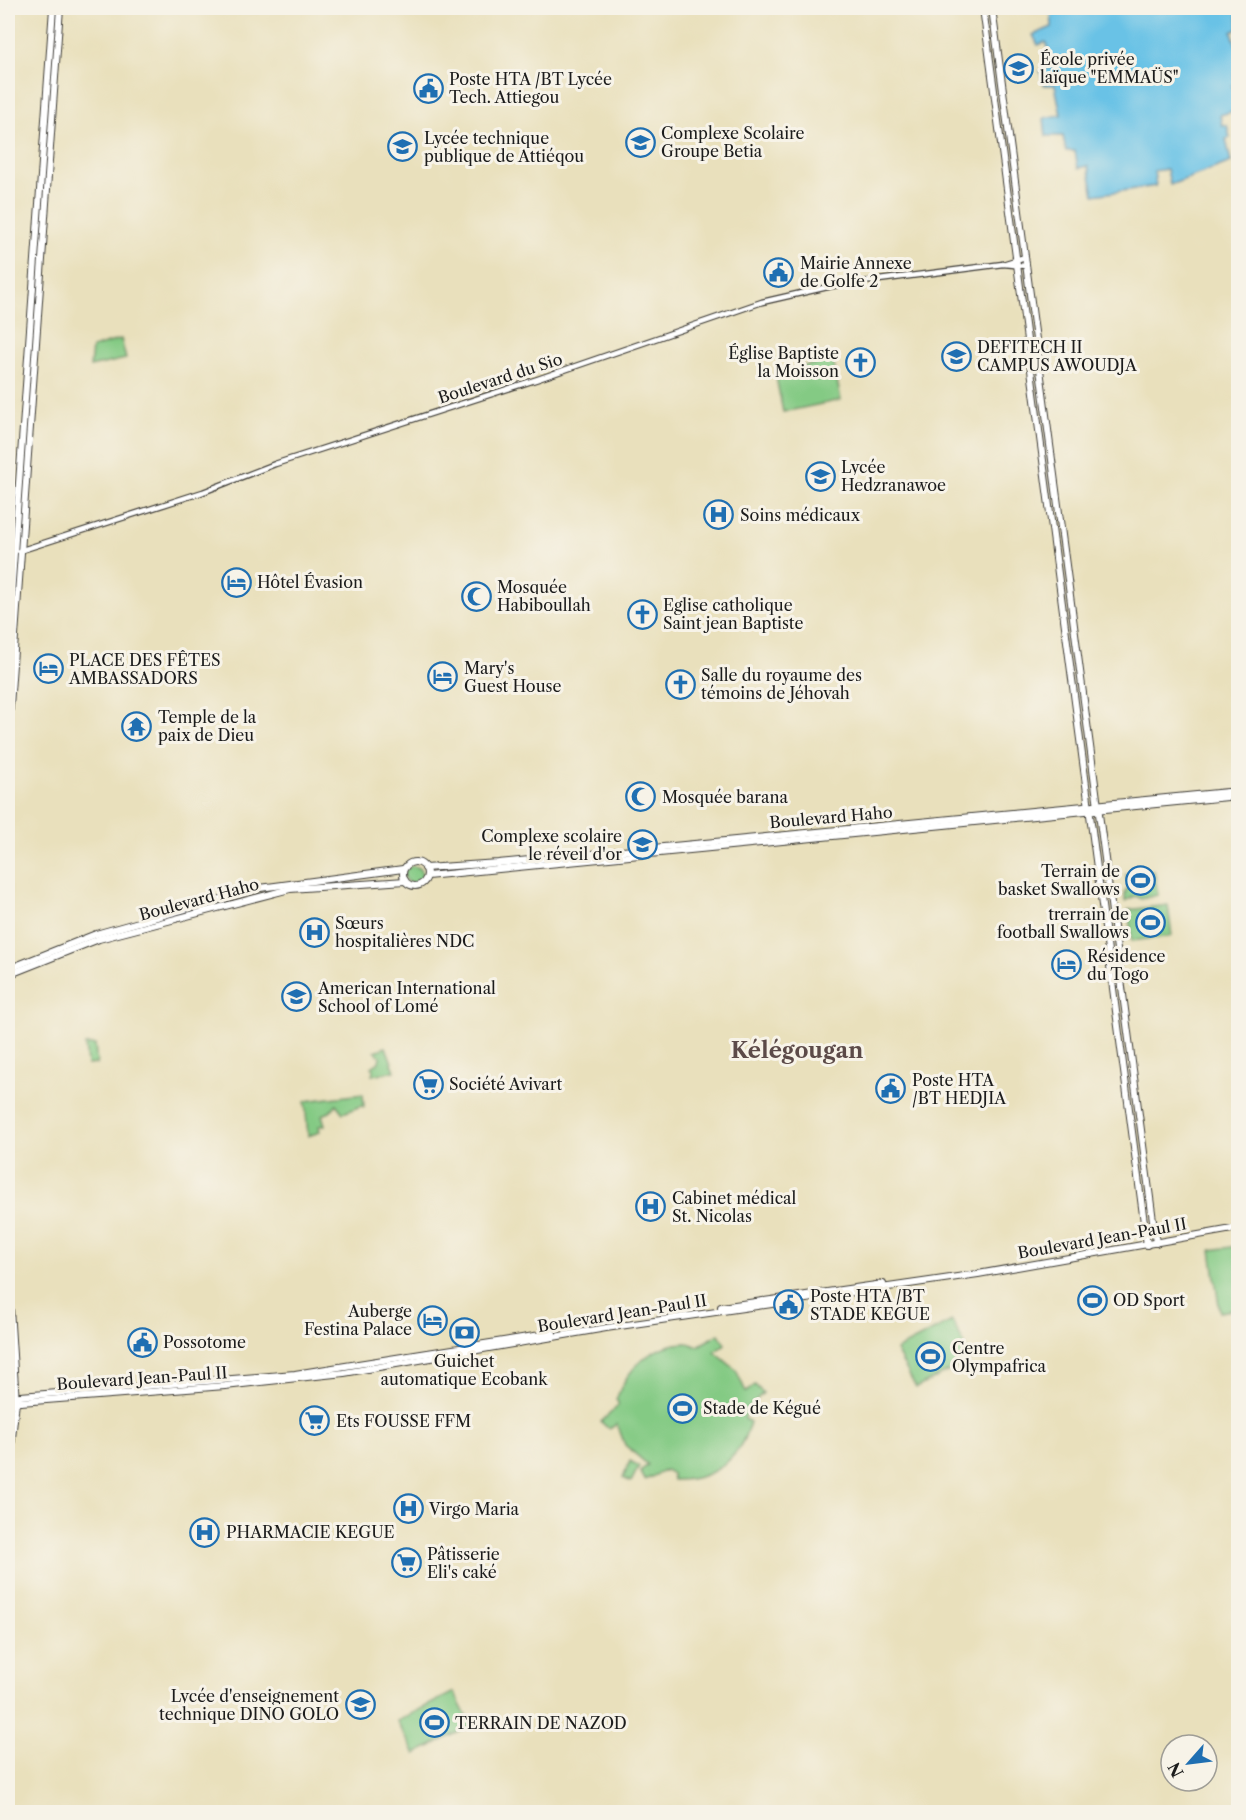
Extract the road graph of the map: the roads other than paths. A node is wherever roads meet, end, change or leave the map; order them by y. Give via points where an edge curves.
1 (53, 8) edge
2 (60, 8) edge
3 (983, 8) edge
4 (992, 8) edge
5 (1025, 257) junction
6 (1016, 258) junction
7 (1003, 264) junction
8 (1026, 266) junction
9 (1017, 267) junction
10 (16, 551) junction
11 (8, 637) edge
12 (8, 734) edge
13 (1239, 791) edge
14 (1239, 796) edge
15 (1099, 807) junction
16 (1088, 808) junction
17 (425, 868) junction
18 (403, 869) junction
19 (427, 876) junction
20 (405, 882) junction
21 (76, 944) junction
22 (8, 969) edge
23 (8, 975) edge
24 (1239, 1227) edge
25 (1155, 1241) junction
26 (1146, 1243) junction
27 (8, 1276) edge
28 (14, 1385) junction
29 (24, 1395) junction
30 (8, 1397) edge
31 (15, 1399) junction
32 (8, 1403) edge
33 (8, 1474) edge

1 - 10 main road
2 - 10 main road
3 - 6 main road
4 - 5 main road
5 - 6 street, Boulevard du Sio
5 - 8 main road
6 - 7 street, Boulevard du Sio
6 - 9 main road
7 - 9 street, Boulevard du Sio
7 - 10 street, Boulevard du Sio via 838,285 762,302 275,464 203,492
8 - 9 street, Boulevard du Sio
8 - 15 main road
9 - 16 main road
10 - 11 main road
10 - 12 main road
13 - 15 main road, Boulevard Haho
14 - 15 main road, Boulevard Haho
15 - 16 main road, Boulevard Haho
15 - 25 main road
16 - 17 main road, Boulevard Haho
16 - 19 main road, Boulevard Haho
16 - 26 main road
17 - 18 main road via 414,861
17 - 19 main road
18 - 20 main road
18 - 21 main road, Boulevard Haho via 260,888
19 - 20 main road via 418,886
20 - 21 main road, Boulevard Haho via 290,889
21 - 22 main road, Boulevard Haho
21 - 23 main road, Boulevard Haho
24 - 25 main road, Boulevard Jean-Paul II
25 - 26 main road, Boulevard Jean-Paul II
26 - 29 main road, Boulevard Jean-Paul II via 295,1374
26 - 31 main road, Boulevard Jean-Paul II via 978,1274 606,1328 344,1373 225,1386
27 - 28 main road
28 - 29 main road
28 - 31 main road
29 - 31 main road, Boulevard Jean-Paul II
30 - 31 main road, Boulevard Jean-Paul II
31 - 32 main road, Boulevard Jean-Paul II
31 - 33 main road

